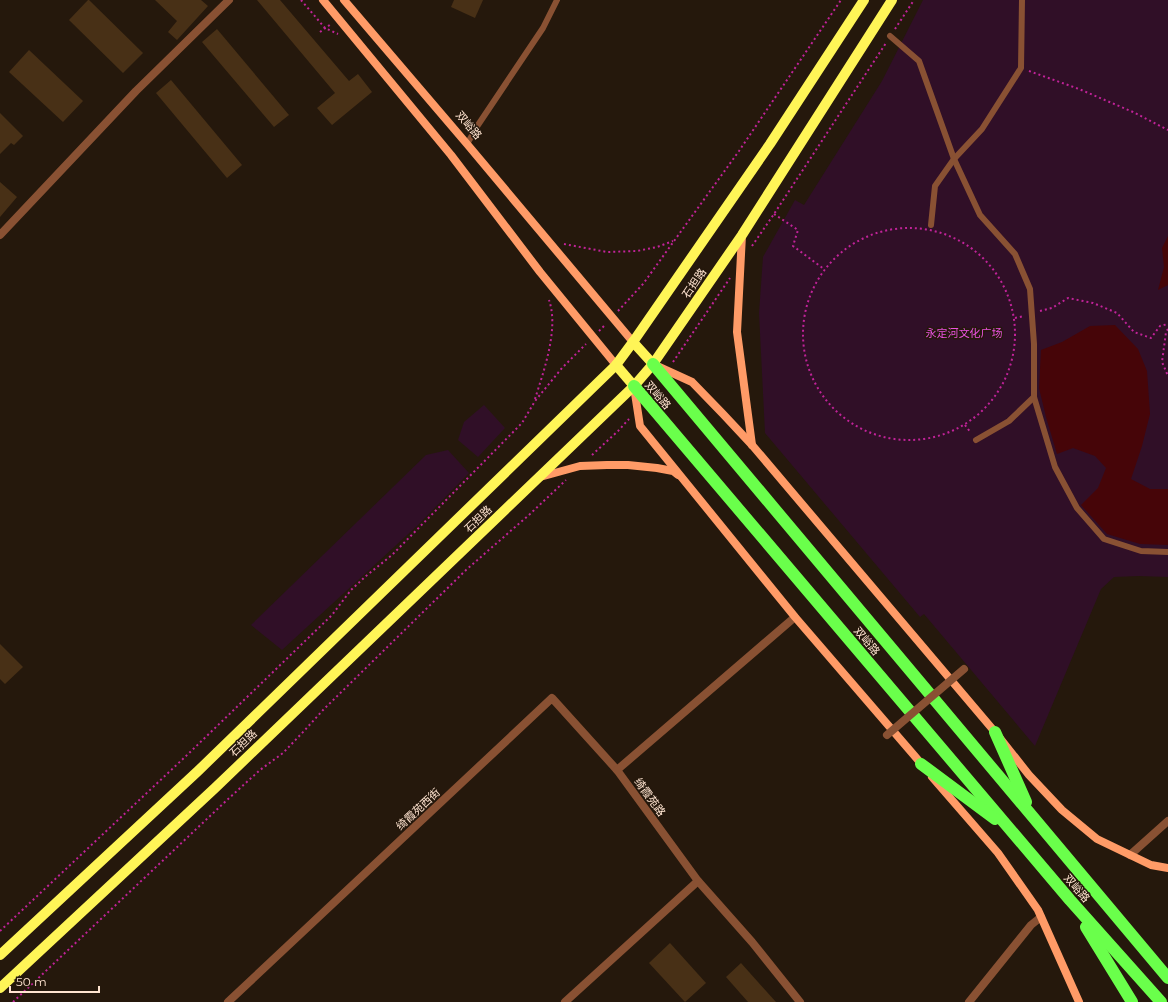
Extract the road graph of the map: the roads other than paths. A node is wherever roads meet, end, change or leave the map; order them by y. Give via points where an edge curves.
1 (229, 0) edge
2 (323, 0) edge
3 (344, 0) edge
4 (557, 0) edge
5 (864, 0) edge
6 (892, 0) edge
7 (1022, 0) edge
8 (890, 36) dead end
9 (467, 144) junction
10 (954, 159) junction
11 (931, 225) dead end
12 (0, 235) edge
13 (742, 235) junction
14 (633, 342) junction
15 (653, 364) junction
16 (616, 365) junction
17 (634, 386) junction
18 (1034, 397) junction
19 (976, 440) dead end
20 (752, 446) junction
21 (540, 477) junction
22 (685, 481) junction
23 (1168, 552) edge
24 (795, 617) junction
25 (964, 669) dead end
26 (996, 732) junction
27 (887, 735) dead end
28 (921, 764) junction
29 (617, 770) junction
30 (1031, 814) junction
31 (1168, 821) edge
32 (1012, 831) junction
33 (1130, 855) junction
34 (1168, 868) edge
35 (698, 881) junction
36 (1070, 900) junction
37 (1041, 917) junction
38 (0, 955) edge
39 (1168, 978) edge
40 (0, 988) edge
41 (228, 1002) edge
42 (565, 1002) edge
43 (800, 1002) edge
44 (969, 1002) edge
45 (1079, 1002) edge
46 (1132, 1002) edge
47 (1161, 1002) edge

1 - 12 street via 136,91
2 - 16 street via 451,155 540,272
3 - 9 street, 双峪路
4 - 9 lane via 543,28
5 - 14 main road, 石担路 via 770,144
6 - 13 main road, 石担路
7 - 10 lane via 1021,68 982,129
8 - 10 lane via 919,61
9 - 14 street, 双峪路
10 - 11 lane via 935,186
10 - 18 lane via 980,215 1015,254 1030,289
13 - 15 main road, 石担路
13 - 20 street via 737,332
14 - 15 main road
14 - 16 main road, 石担路
15 - 17 main road, 石担路
15 - 20 street, 双峪路 via 692,382
15 - 30 highway, 双峪路
16 - 17 main road
16 - 38 main road, 石担路 via 198,770
17 - 21 main road, 石担路
17 - 22 street, 双峪路 via 640,426
17 - 32 highway, 双峪路
18 - 19 lane via 1008,421
18 - 23 lane via 1055,467 1077,508 1104,539 1141,551
20 - 26 street, 双峪路
21 - 22 street via 580,466 628,465 673,471
21 - 40 main road, 石担路 via 215,788
22 - 24 street, 双峪路
24 - 28 street, 双峪路
24 - 29 street
25 - 27 street, bridge
26 - 30 highway
26 - 33 street, 双峪路 via 1062,810 1097,839
28 - 32 highway
28 - 37 street, 双峪路 via 998,853
29 - 35 street, 绮霞苑路
29 - 41 street, 绮霞苑西街 via 552,698
30 - 39 highway, 双峪路
31 - 33 street
32 - 36 highway, 双峪路
33 - 34 street, 双峪路 via 1151,865
35 - 42 street
35 - 43 street, 绮霞苑路
36 - 46 highway
36 - 47 highway, 双峪路
37 - 44 street via 1031,925
37 - 45 street, 双峪路

